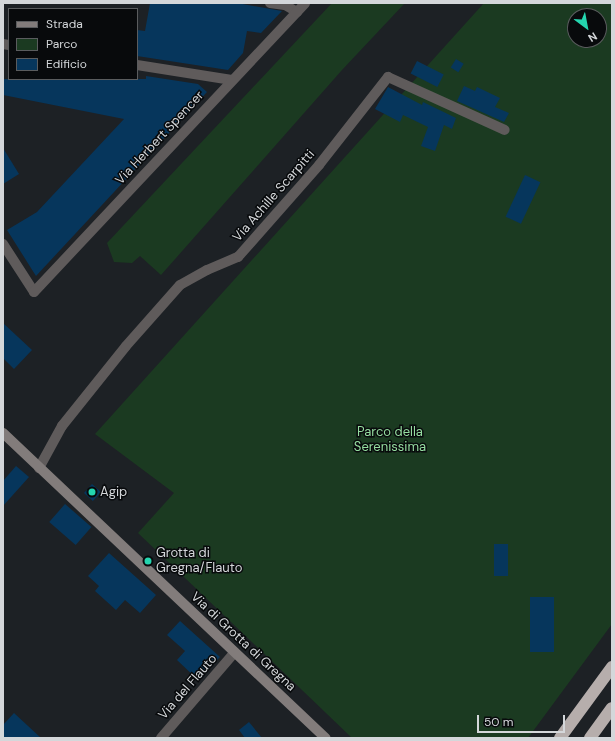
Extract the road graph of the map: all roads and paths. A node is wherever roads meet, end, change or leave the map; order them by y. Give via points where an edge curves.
1 (270, 3) edge
2 (302, 6) edge
3 (138, 65) edge
4 (232, 80) junction
5 (505, 130) dead end
6 (3, 244) edge
7 (3, 433) edge
8 (39, 468) junction
9 (235, 652) junction
10 (612, 667) edge
11 (612, 708) edge
12 (161, 738) edge
13 (326, 738) edge
14 (560, 738) edge
15 (590, 738) edge

1 - 2 street
2 - 4 street, Via Herbert Spencer
3 - 4 street
4 - 6 street, Via Herbert Spencer via 34,292
5 - 8 street, Via Achille Scarpitti via 388,77 319,165 238,257 180,285 126,346 62,426
7 - 8 street, Via di Grotta di Gregna
8 - 9 street, Via di Grotta di Gregna
9 - 12 street, Via del Flauto
9 - 13 street, Via di Grotta di Gregna
10 - 14 highway
11 - 15 highway

